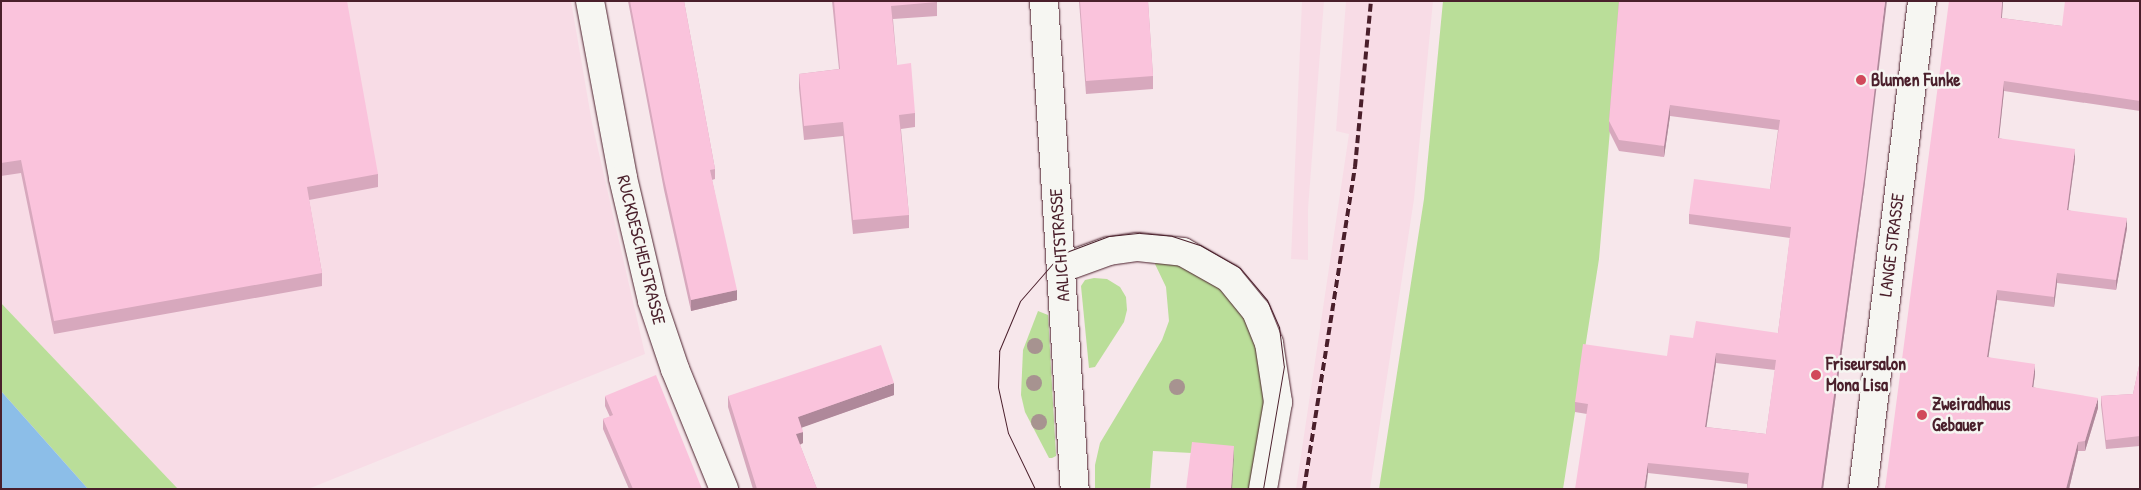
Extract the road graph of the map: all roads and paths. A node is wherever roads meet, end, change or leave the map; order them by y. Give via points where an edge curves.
1 (590, 1) edge
2 (1044, 1) edge
3 (1922, 1) edge
4 (1073, 264) dead end
5 (724, 489) edge
6 (1076, 489) edge
7 (1263, 489) edge
8 (1863, 489) edge

1 - 5 street, RUCKDESCHELSTRASSE via 624,187 652,301 675,369
2 - 6 street, AALICHTSTRASSE
3 - 8 street, LANGE STRASSE
4 - 7 street via 1109,251 1138,247 1183,252 1229,278 1256,311 1269,343 1278,402

